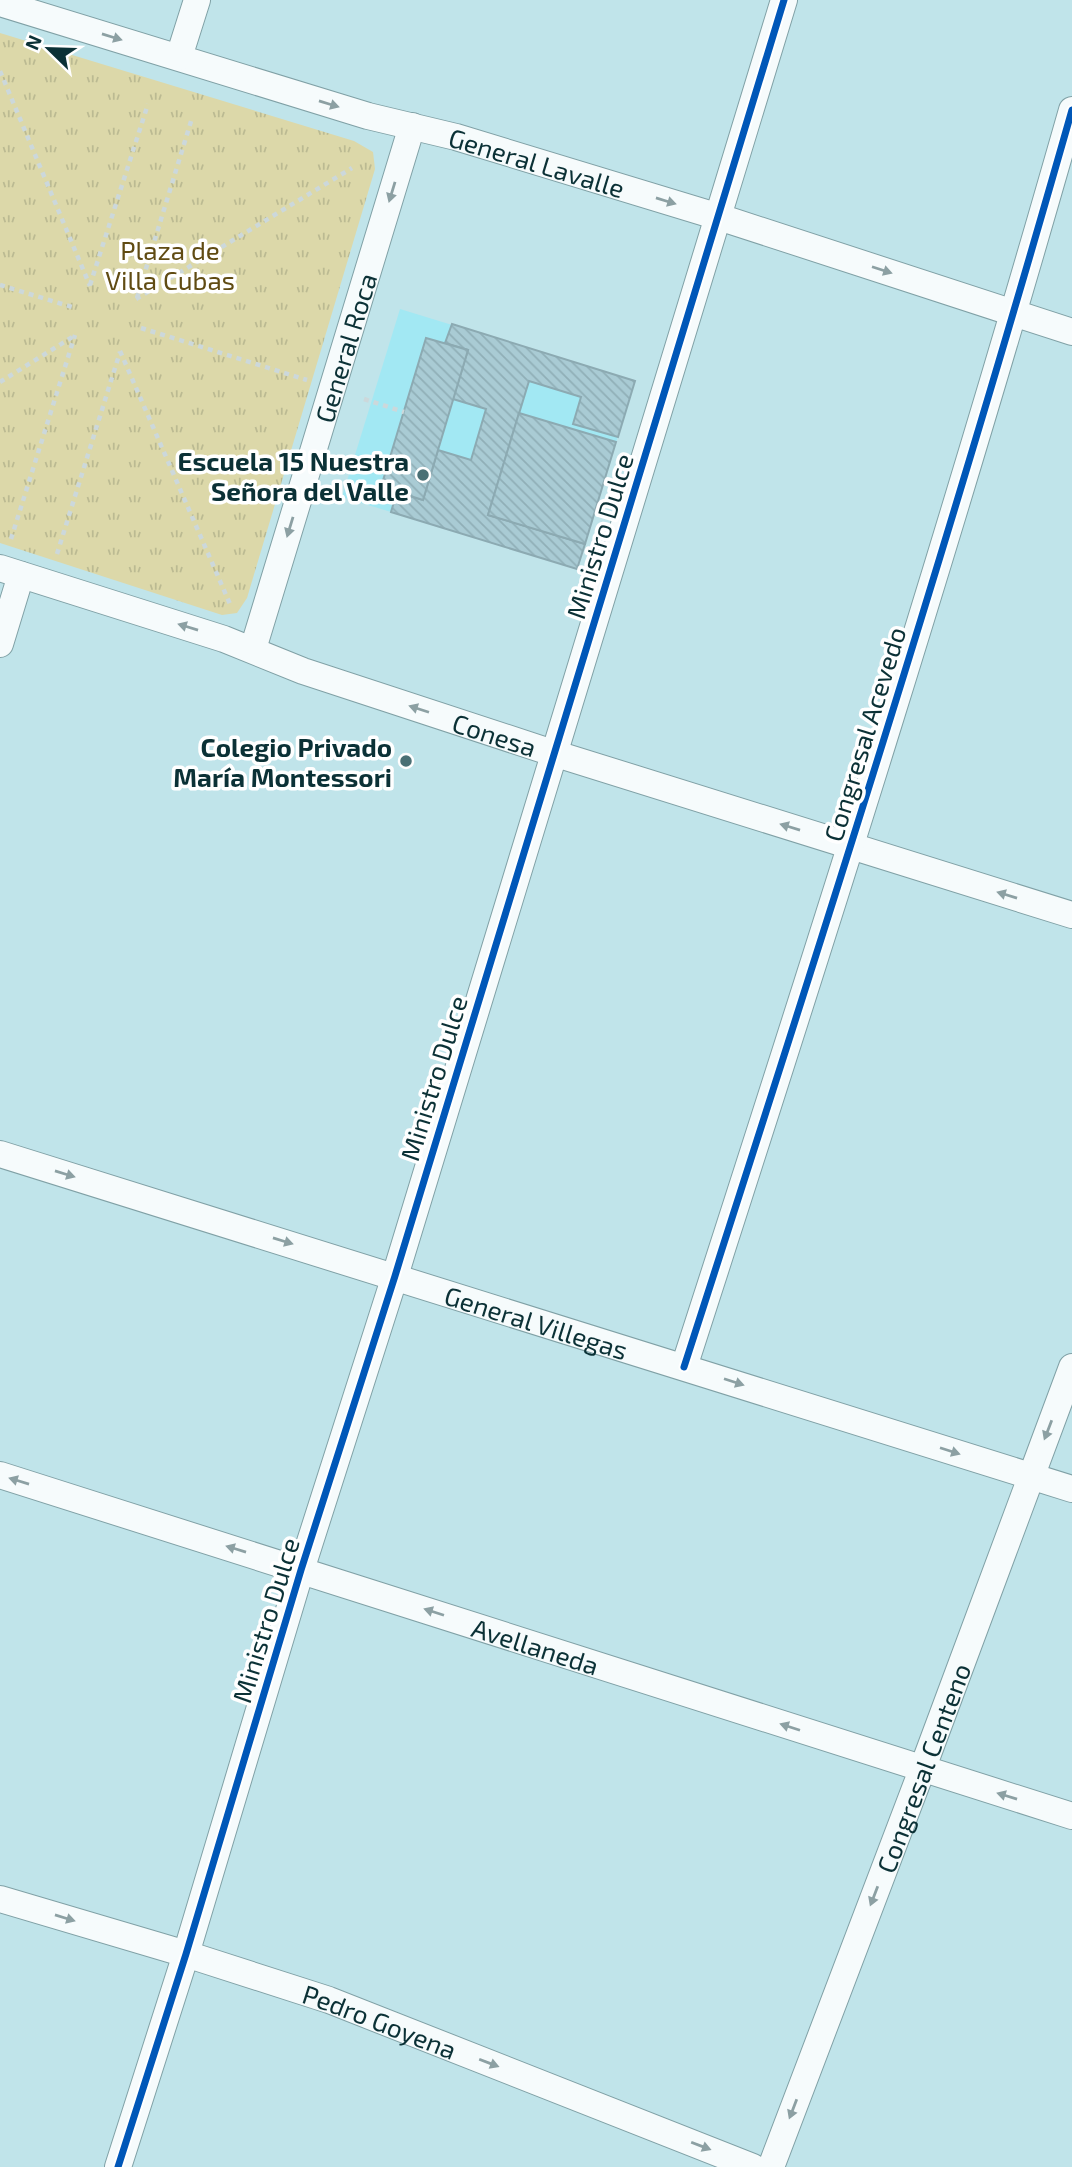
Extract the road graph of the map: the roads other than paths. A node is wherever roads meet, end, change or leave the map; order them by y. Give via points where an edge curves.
1 (197, 0) edge
2 (784, 0) edge
3 (0, 2) edge
4 (179, 57) junction
5 (1072, 110) edge
6 (412, 126) junction
7 (719, 217) junction
8 (1014, 314) junction
9 (1072, 332) edge
10 (10, 572) edge
11 (0, 644) edge
12 (253, 649) junction
13 (554, 753) junction
14 (852, 846) junction
15 (1072, 915) edge
16 (0, 1154) edge
17 (395, 1276) junction
18 (684, 1367) junction
19 (1072, 1367) edge
20 (0, 1475) edge
21 (1031, 1476) junction
22 (1072, 1489) edge
23 (301, 1570) junction
24 (922, 1770) junction
25 (1072, 1816) edge
26 (0, 1899) edge
27 (186, 1954) junction
28 (118, 2167) edge
29 (753, 2167) edge
30 (771, 2167) edge

1 - 4 street
2 - 7 street, Ministro Dulce
3 -> 4 street, General Lavalle
4 -> 6 street, General Lavalle
5 - 8 street, Congresal Acevedo
6 -> 7 street, General Lavalle
6 -> 12 street, General Roca
7 -> 8 street, General Lavalle
7 - 13 street, Ministro Dulce
8 - 9 street, General Lavalle
8 - 14 street, Congresal Acevedo
10 - 11 street
12 -> 10 street, Conesa
13 -> 12 street, Conesa via 303,671
14 -> 13 street, Conesa
13 - 17 street, Ministro Dulce
15 -> 14 street, Conesa
14 - 18 street, Congresal Acevedo
16 -> 17 street, General Villegas
17 - 18 street, General Villegas
17 - 23 street, Ministro Dulce
18 -> 21 street, General Villegas
19 -> 21 street, Congresal Centeno
23 -> 20 street, Avellaneda
21 - 22 street, General Villegas
21 - 24 street, Congresal Centeno
24 -> 23 street, Avellaneda
23 - 27 street, Ministro Dulce
25 -> 24 street, Avellaneda
24 -> 30 street, Congresal Centeno
26 -> 27 street, Pedro Goyena
27 - 28 street, Ministro Dulce
27 -> 29 street, Pedro Goyena via 330,2000

